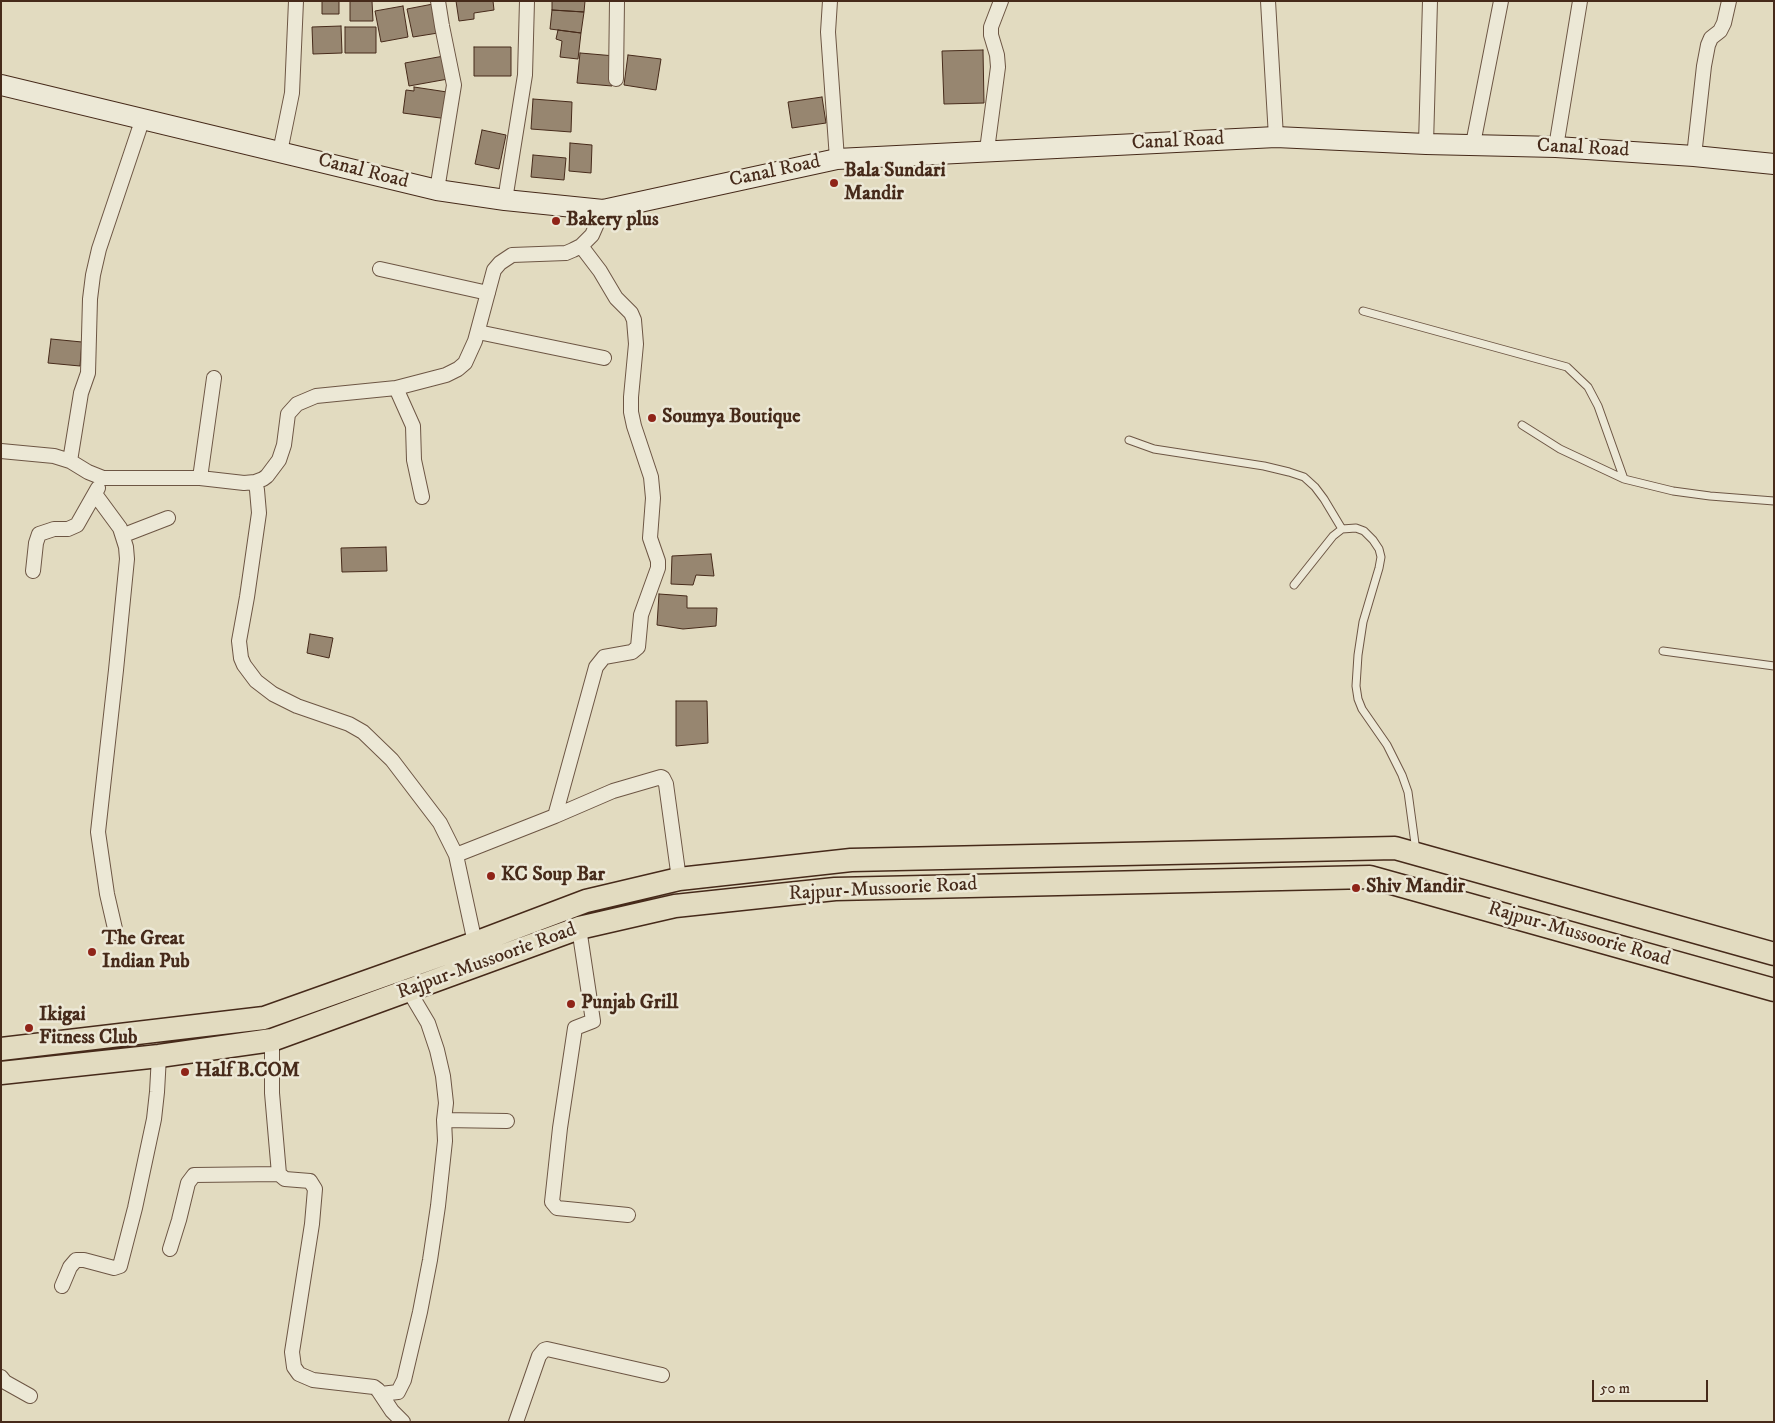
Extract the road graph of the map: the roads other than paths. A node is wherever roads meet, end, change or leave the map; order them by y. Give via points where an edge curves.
1 (296, 1) edge
2 (438, 1) edge
3 (527, 1) edge
4 (616, 1) edge
5 (830, 1) edge
6 (1002, 1) edge
7 (1268, 1) edge
8 (1430, 1) edge
9 (1501, 1) edge
10 (1580, 1) edge
11 (1729, 1) edge
12 (616, 79) dead end
13 (1, 85) edge
14 (142, 118) junction
15 (1276, 137) junction
16 (1426, 144) junction
17 (1473, 144) junction
18 (1556, 147) junction
19 (987, 150) junction
20 (280, 152) junction
21 (1694, 156) junction
22 (837, 158) junction
23 (1774, 164) edge
24 (437, 190) junction
25 (505, 200) junction
26 (603, 210) junction
27 (580, 246) junction
28 (380, 269) dead end
29 (488, 293) junction
30 (1363, 312) dead end
31 (478, 332) junction
32 (604, 358) dead end
33 (214, 378) dead end
34 (396, 388) junction
35 (1522, 424) dead end
36 (1129, 440) dead end
37 (1, 451) edge
38 (70, 461) junction
39 (103, 478) junction
40 (200, 478) junction
41 (1624, 479) junction
42 (255, 482) junction
43 (95, 494) junction
44 (422, 496) dead end
45 (1774, 501) edge
46 (168, 518) dead end
47 (1342, 529) junction
48 (124, 535) junction
49 (34, 571) dead end
50 (1294, 585) dead end
51 (1663, 651) dead end
52 (1774, 666) edge
53 (555, 816) junction
54 (1417, 854) junction
55 (456, 855) junction
56 (679, 880) junction
57 (548, 915) junction
58 (579, 928) junction
59 (116, 933) dead end
60 (554, 938) junction
61 (476, 943) junction
62 (1774, 954) edge
63 (1774, 990) edge
64 (409, 991) junction
65 (272, 1040) junction
66 (1, 1049) edge
67 (159, 1056) junction
68 (1, 1073) edge
69 (444, 1120) junction
70 (507, 1121) dead end
71 (278, 1174) junction
72 (628, 1215) dead end
73 (170, 1248) dead end
74 (62, 1286) dead end
75 (662, 1375) dead end
76 (1, 1377) edge
77 (381, 1394) junction
78 (30, 1396) dead end
79 (403, 1422) edge
80 (516, 1422) edge

1 - 20 street via 292,93
2 - 24 street via 454,85
3 - 25 street via 525,76
4 - 12 street
5 - 22 street via 828,32
6 - 19 street via 991,27 998,67
7 - 15 street
8 - 16 street
9 - 17 street
10 - 18 street
11 - 21 street via 1724,23 1708,44
13 - 14 street, Canal Road
14 - 20 street, Canal Road
14 - 38 street via 93,275 88,373
15 - 16 street, Canal Road
15 - 19 street, Canal Road
16 - 17 street, Canal Road
17 - 18 street, Canal Road
18 - 21 street, Canal Road
19 - 22 street, Canal Road
20 - 24 street, Canal Road
21 - 23 street, Canal Road
22 - 26 street, Canal Road
24 - 25 street, Canal Road
25 - 26 street, Canal Road
26 - 27 street via 592,235
27 - 29 street via 566,253 512,255 494,270
27 - 53 street via 634,320 636,344 631,412 651,478 650,538 658,568 641,615 638,646 632,652 604,657 596,667
28 - 29 street
29 - 31 street
30 - 41 lane via 1567,367 1588,387 1598,406
31 - 32 street
31 - 34 street via 469,356 458,369
33 - 40 street
34 - 42 street via 316,396 297,404 288,414 279,460 267,476
34 - 44 street via 413,426 414,460
35 - 41 lane via 1560,449
36 - 47 lane via 1154,449 1264,466 1304,477 1315,486
37 - 38 street via 54,456
38 - 39 street
39 - 40 street
39 - 43 street
40 - 42 street
41 - 45 lane via 1673,491
42 - 55 street via 258,513 240,658 256,681 269,691 297,706 349,724 370,738 392,760 440,823
43 - 48 street
43 - 49 street via 77,525 39,534
46 - 48 street
47 - 50 lane
47 - 54 lane via 1364,531 1379,548 1379,568 1363,622 1356,686 1362,709 1387,745 1402,775 1408,792
48 - 59 street via 127,559 98,832
51 - 52 lane
53 - 55 street
53 - 56 street via 613,791 663,778
54 - 56 main road, Rajpur-Mussoorie Road via 1395,848 851,860
54 - 62 main road, Rajpur-Mussoorie Road
55 - 61 street
56 - 57 main road, Rajpur-Mussoorie Road via 586,901
57 - 60 main road
57 - 61 main road, Rajpur-Mussoorie Road
58 - 60 main road, Rajpur-Mussoorie Road
58 - 63 main road, Rajpur-Mussoorie Road via 675,906 835,889 1370,877
58 - 72 street via 593,1021 575,1028 552,1202 557,1208
60 - 64 main road, Rajpur-Mussoorie Road
61 - 66 main road, Rajpur-Mussoorie Road via 264,1018
64 - 65 main road, Rajpur-Mussoorie Road
64 - 69 street via 428,1023 437,1050 446,1103
65 - 67 main road, Rajpur-Mussoorie Road
65 - 71 street
67 - 68 main road, Rajpur-Mussoorie Road
67 - 74 street via 154,1119 120,1266 114,1268 76,1260
69 - 70 street
69 - 77 street via 438,1206 411,1356 401,1388 396,1393
71 - 73 street via 194,1175 188,1183
71 - 77 street via 285,1179 310,1181 315,1189 292,1352 294,1366 305,1378 369,1385
75 - 80 street via 547,1349 539,1356
76 - 78 street
77 - 79 street

